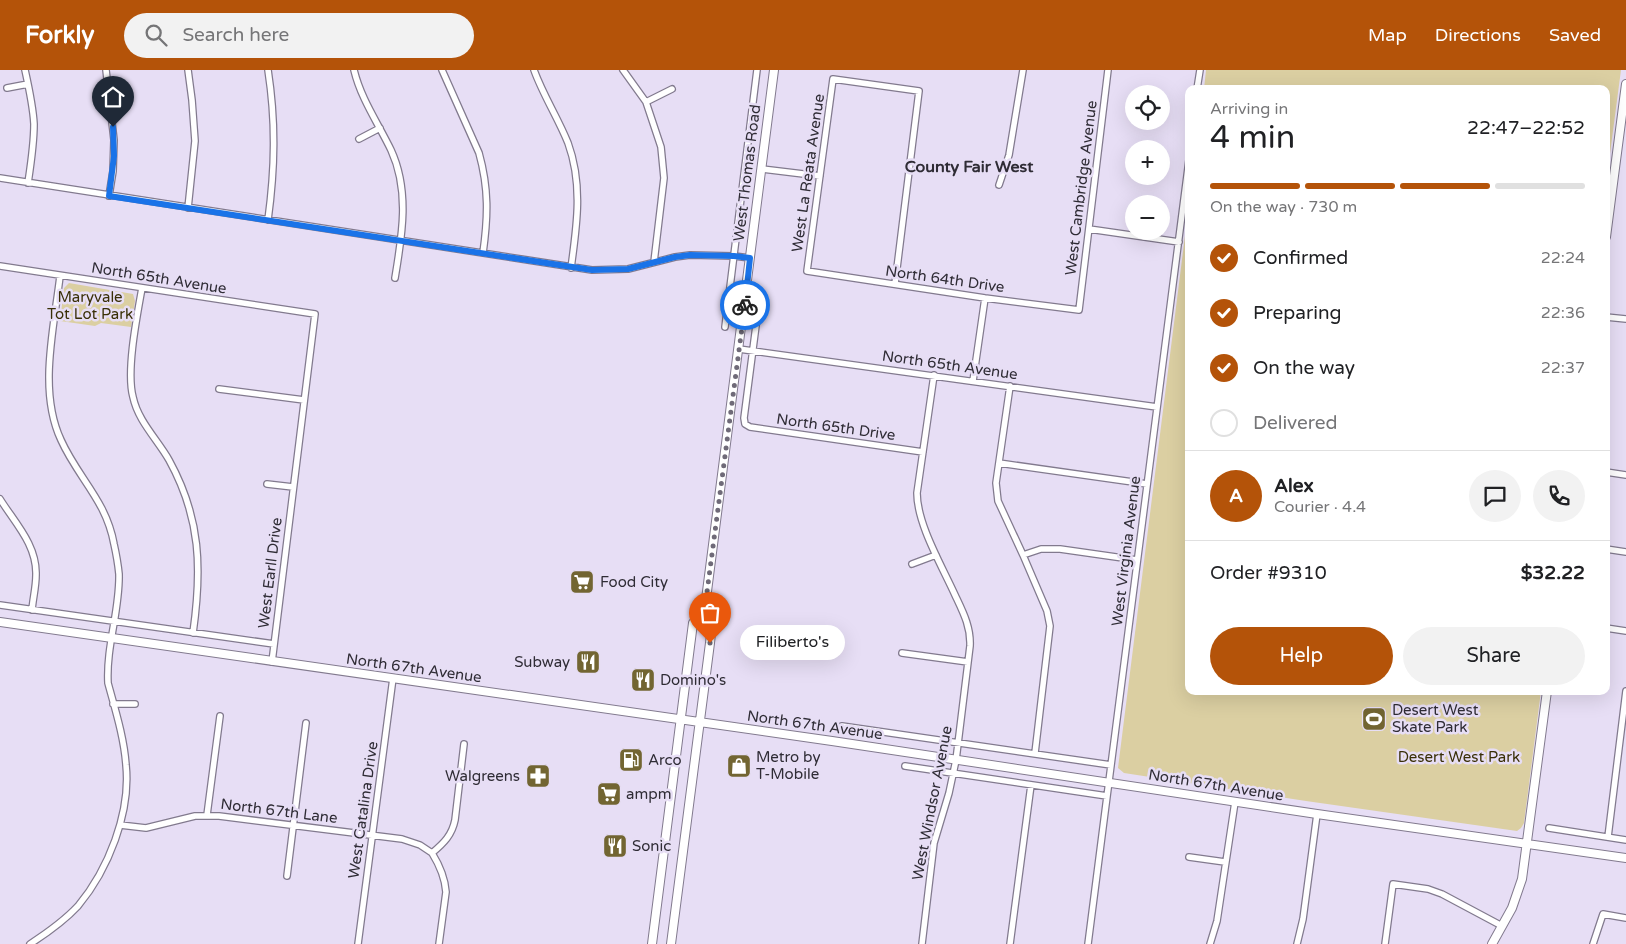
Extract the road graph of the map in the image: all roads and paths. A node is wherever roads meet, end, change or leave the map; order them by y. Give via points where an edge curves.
1 (25, 70) edge
2 (106, 70) edge
3 (188, 70) edge
4 (268, 70) edge
5 (354, 70) edge
6 (442, 70) edge
7 (534, 70) edge
8 (623, 70) edge
9 (757, 70) edge
10 (774, 70) edge
11 (1023, 70) edge
12 (1108, 70) edge
13 (1200, 70) edge
14 (28, 84) junction
15 (1626, 84) edge
16 (1198, 85) edge
17 (8, 88) dead end
18 (672, 89) dead end
19 (646, 102) junction
20 (380, 128) junction
21 (359, 140) dead end
22 (762, 169) junction
23 (820, 176) junction
24 (0, 178) edge
25 (28, 183) junction
26 (1000, 185) dead end
27 (1185, 193) edge
28 (109, 196) junction
29 (1610, 206) edge
30 (188, 208) junction
31 (268, 220) junction
32 (1089, 229) junction
33 (401, 241) junction
34 (1179, 242) junction
35 (483, 253) junction
36 (734, 256) junction
37 (750, 258) junction
38 (654, 262) junction
39 (0, 266) edge
40 (571, 268) junction
41 (807, 271) joint
42 (60, 276) junction
43 (395, 278) dead end
44 (895, 284) junction
45 (142, 288) junction
46 (984, 298) junction
47 (1079, 310) joint
48 (315, 314) joint
49 (1610, 317) edge
50 (756, 318) dead end
51 (1626, 319) edge
52 (725, 327) dead end
53 (739, 349) junction
54 (752, 350) junction
55 (934, 376) junction
56 (973, 381) junction
57 (1010, 386) junction
58 (219, 389) dead end
59 (304, 400) junction
60 (1157, 407) junction
61 (922, 452) junction
62 (999, 463) junction
63 (1610, 473) edge
64 (1626, 475) edge
65 (267, 484) dead end
66 (1147, 484) junction
67 (293, 487) junction
68 (0, 499) edge
69 (1610, 550) edge
70 (1626, 552) edge
71 (936, 555) junction
72 (1023, 555) junction
73 (1138, 560) junction
74 (912, 564) dead end
75 (0, 605) edge
76 (705, 607) junction
77 (32, 610) junction
78 (113, 621) junction
79 (0, 622) edge
80 (1610, 629) edge
81 (1626, 631) edge
82 (193, 633) junction
83 (110, 638) junction
84 (274, 644) junction
85 (902, 653) dead end
86 (272, 662) junction
87 (968, 662) junction
88 (393, 678) junction
89 (1626, 691) edge
90 (1546, 695) edge
91 (113, 704) junction
92 (135, 704) dead end
93 (220, 716) dead end
94 (682, 720) junction
95 (700, 722) junction
96 (306, 723) dead end
97 (842, 726) dead end
98 (958, 742) junction
99 (464, 744) dead end
100 (1035, 753) junction
101 (956, 760) junction
102 (1111, 764) junction
103 (905, 766) dead end
104 (953, 773) junction
105 (1109, 782) junction
106 (1031, 785) junction
107 (1107, 796) junction
108 (1235, 802) junction
109 (1317, 814) junction
110 (207, 815) junction
111 (120, 825) junction
112 (293, 826) junction
113 (1549, 828) dead end
114 (372, 836) junction
115 (1608, 837) junction
116 (1626, 840) edge
117 (1527, 844) junction
118 (432, 853) junction
119 (1189, 857) dead end
120 (1626, 858) edge
121 (1225, 862) junction
122 (286, 876) dead end
123 (1626, 918) edge
124 (1502, 926) junction
125 (30, 944) edge
126 (358, 944) edge
127 (439, 944) edge
128 (652, 944) edge
129 (671, 944) edge
130 (922, 944) edge
131 (1010, 944) edge
132 (1088, 944) edge
133 (1210, 944) edge
134 (1297, 944) edge
135 (1385, 944) edge
136 (1492, 944) edge
137 (1593, 944) edge

1 - 14 street
2 - 28 street via 114,140
3 - 30 street via 195,141
4 - 31 street via 275,133
5 - 20 street via 359,88
6 - 35 street via 483,167 488,211
7 - 40 street via 568,143 576,172 577,221
8 - 19 street
9 - 36 street, West Thomas Road
10 - 22 main road, West Thomas Road
11 - 26 street via 1009,155
12 - 32 street, West Cambridge Avenue
13 - 16 street
14 - 17 street
14 - 25 street via 34,124
15 - 29 main road
18 - 19 street
19 - 38 street via 660,147 664,178
20 - 21 street
20 - 33 street via 400,178
22 - 23 street
22 - 37 main road, West Thomas Road
23 - 41 street, West La Reata Avenue
23 - 44 street, West La Reata Avenue via 833,78 918,91
24 - 25 street
25 - 28 street
27 - 34 street, West Virginia Avenue
28 - 30 street
30 - 31 street
31 - 33 street
32 - 34 street
32 - 47 street, West Cambridge Avenue
33 - 35 street
33 - 43 street
34 - 60 street, West Virginia Avenue
35 - 40 street
36 - 37 street
36 - 38 street via 690,255
36 - 52 street, West Thomas Road
37 - 53 main road, West Thomas Road
38 - 40 street via 628,269
39 - 42 street, North 65th Avenue
41 - 44 street, North 64th Drive
42 - 45 street, North 65th Avenue
42 - 78 street via 49,367 52,409 60,438 96,496 110,526 119,572
44 - 46 street, North 64th Drive
45 - 48 street, North 65th Avenue
45 - 82 street via 130,373 132,397 177,476 191,514 199,559
46 - 47 street, North 64th Drive
46 - 56 street
48 - 59 street, West Earll Drive
49 - 51 street
50 - 54 street
53 - 54 street, North 65th Avenue
53 - 76 main road, West Thomas Road
54 - 55 street, North 65th Avenue
54 - 61 street, North 65th Drive via 745,424
55 - 56 street, North 65th Avenue
55 - 61 street, West Windsor Avenue
56 - 57 street, North 65th Avenue
57 - 60 street, North 65th Avenue
57 - 62 street
58 - 59 street
59 - 67 street, West Earll Drive
60 - 66 street, West Virginia Avenue
61 - 71 street, West Windsor Avenue via 917,502
62 - 66 street
62 - 72 street via 998,501
63 - 64 street
65 - 67 street
66 - 73 street, West Virginia Avenue
67 - 84 street, West Earll Drive
68 - 77 street via 34,557 36,575
69 - 70 street
71 - 74 street
71 - 87 street, West Windsor Avenue via 969,628
72 - 73 street via 1041,549 1060,549
72 - 100 street via 1047,610 1050,626
73 - 102 street, West Virginia Avenue
75 - 77 street
76 - 94 main road, West Thomas Road via 694,623
76 - 95 main road, West Thomas Road via 712,624
77 - 78 street
78 - 82 street
78 - 83 street
79 - 83 main road, North 67th Avenue
80 - 81 street
82 - 84 street
83 - 86 main road, North 67th Avenue
83 - 91 street via 108,673
84 - 86 street, West Earll Drive
85 - 87 street
86 - 88 main road, North 67th Avenue
87 - 98 street, West Windsor Avenue
88 - 94 main road, North 67th Avenue
88 - 114 street, West Catalina Drive
89 - 115 street
90 - 117 main road
91 - 92 street
91 - 111 street via 126,764
93 - 110 street
94 - 95 main road, North 67th Avenue
94 - 128 main road, West Thomas Road
95 - 101 main road, North 67th Avenue
95 - 129 main road, West Thomas Road
96 - 112 street
97 - 98 street, North 67th Avenue
98 - 100 street, North 67th Avenue
98 - 101 street, West Windsor Avenue
99 - 118 street via 456,820 453,830
100 - 102 street, North 67th Avenue
101 - 104 street, West Windsor Avenue
101 - 105 main road, North 67th Avenue
102 - 105 street, West Virginia Avenue
103 - 104 street
104 - 106 street
104 - 130 street, West Windsor Avenue via 934,843
105 - 107 street, West Virginia Avenue
105 - 108 main road, North 67th Avenue
106 - 107 street
106 - 131 street
107 - 132 street, West Virginia Avenue
108 - 109 main road, North 67th Avenue
108 - 121 street
109 - 117 main road, North 67th Avenue
109 - 134 street
110 - 111 street, North 67th Lane via 146,828
110 - 112 street, North 67th Lane
111 - 125 street via 106,862 87,894 68,916
112 - 114 street, North 67th Lane
112 - 122 street
113 - 115 street
114 - 118 street, North 67th Lane via 413,842
114 - 126 street, West Catalina Drive
115 - 116 street
117 - 120 main road, North 67th Avenue
117 - 124 main road via 1522,879
118 - 127 street via 446,884
119 - 121 street
121 - 133 street via 1217,921
123 - 137 street via 1603,914
124 - 135 street via 1442,894 1393,884
124 - 136 main road

